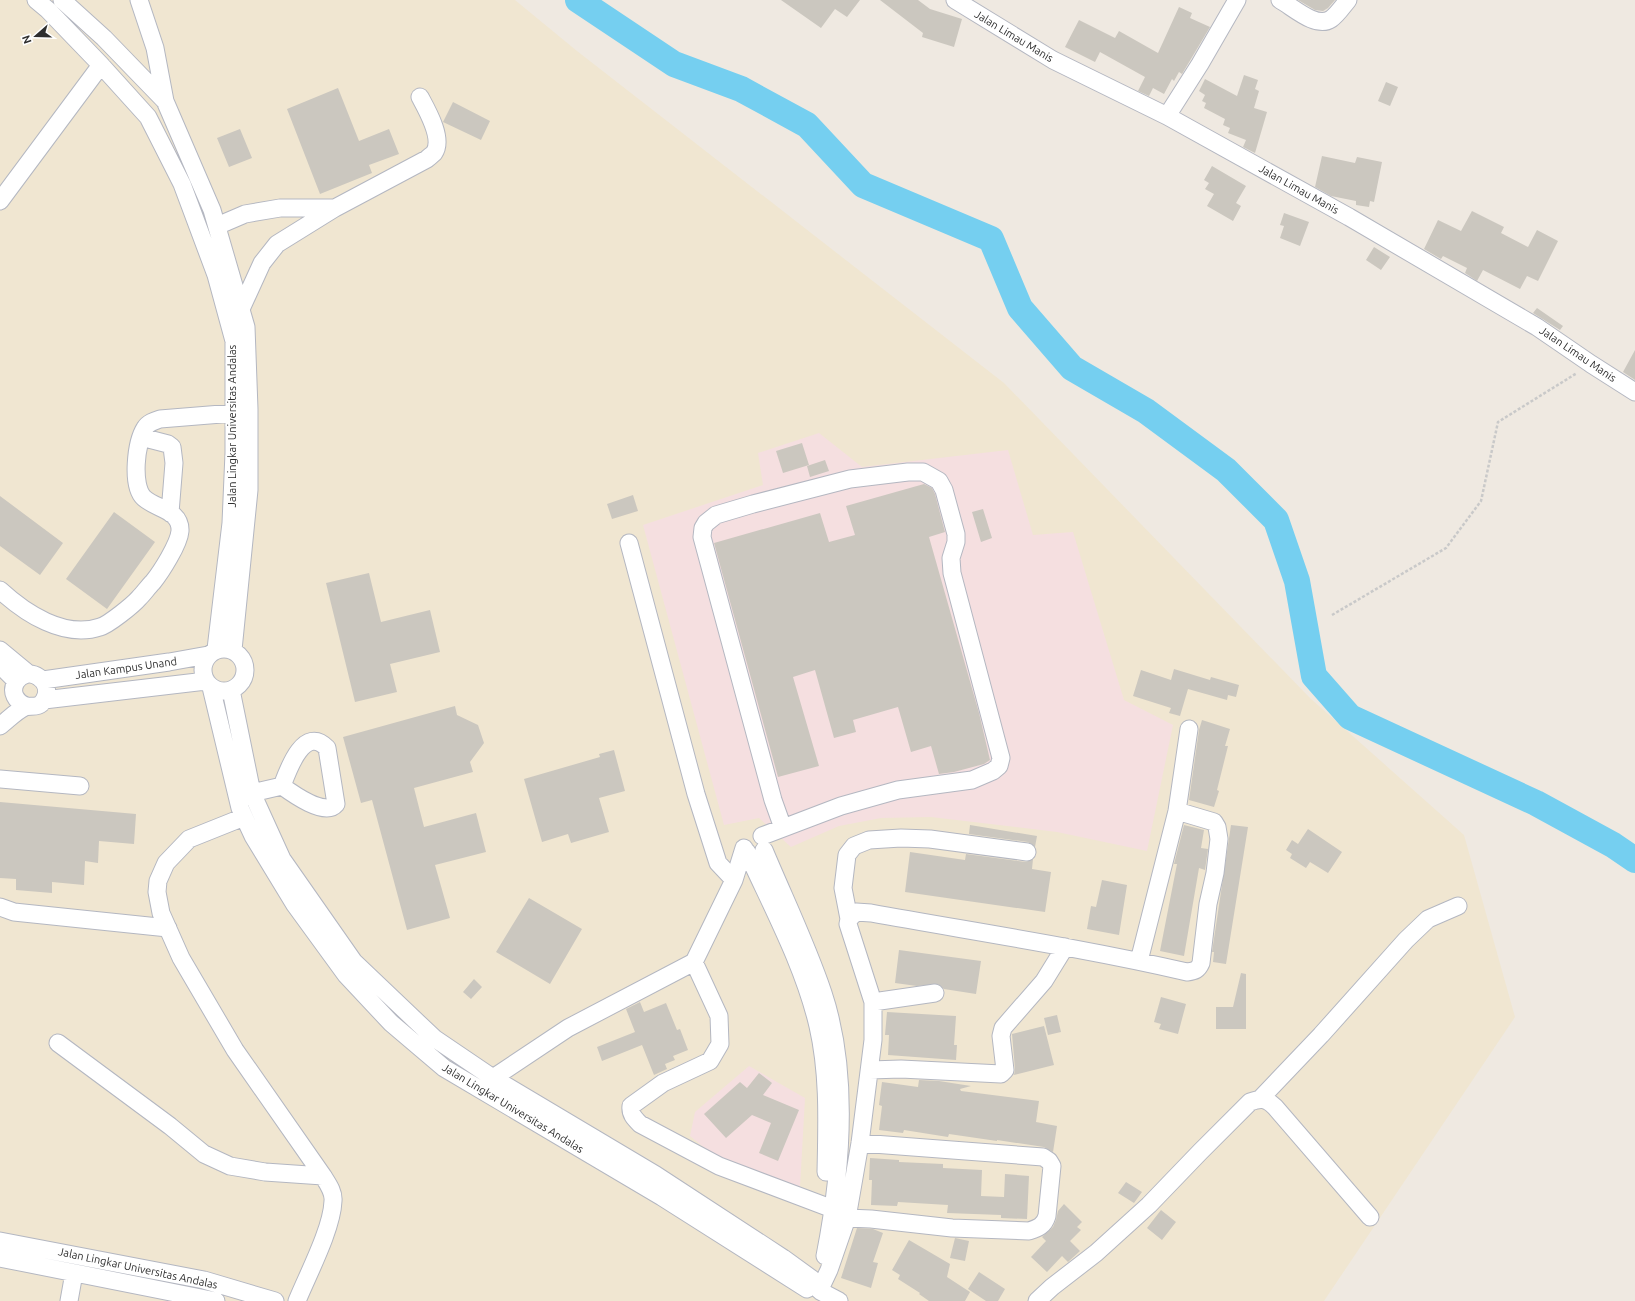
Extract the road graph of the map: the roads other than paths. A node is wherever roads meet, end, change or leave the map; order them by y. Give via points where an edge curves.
1 (36, 0) edge
2 (62, 0) edge
3 (139, 0) edge
4 (1237, 0) edge
5 (1280, 0) edge
6 (1348, 0) edge
7 (962, 2) edge
8 (101, 65) junction
9 (420, 97) dead end
10 (165, 101) junction
11 (1167, 116) junction
12 (0, 201) edge
13 (335, 208) junction
14 (217, 226) junction
15 (241, 309) junction
16 (241, 370) junction
17 (1635, 392) edge
18 (234, 413) junction
19 (141, 437) junction
20 (170, 513) junction
21 (629, 543) dead end
22 (0, 590) edge
23 (0, 650) edge
24 (233, 650) junction
25 (212, 652) junction
26 (0, 665) edge
27 (26, 681) junction
28 (208, 684) junction
29 (231, 690) junction
30 (0, 700) edge
31 (44, 700) junction
32 (26, 706) junction
33 (0, 726) edge
34 (1189, 729) dead end
35 (0, 779) edge
36 (80, 786) dead end
37 (282, 786) dead end
38 (252, 793) junction
39 (1177, 811) junction
40 (244, 818) junction
41 (783, 828) junction
42 (763, 843) junction
43 (746, 850) junction
44 (1027, 852) dead end
45 (734, 880) junction
46 (1458, 906) dead end
47 (0, 907) edge
48 (849, 919) junction
49 (168, 928) junction
50 (1064, 947) junction
51 (1139, 961) junction
52 (694, 962) junction
53 (935, 993) dead end
54 (873, 1002) junction
55 (413, 1018) junction
56 (403, 1033) junction
57 (58, 1043) dead end
58 (870, 1070) junction
59 (493, 1078) junction
60 (1261, 1098) junction
61 (561, 1128) junction
62 (860, 1143) junction
63 (323, 1176) junction
64 (825, 1206) junction
65 (1370, 1217) dead end
66 (847, 1218) junction
67 (0, 1241) edge
68 (0, 1258) edge
69 (74, 1273) junction
70 (813, 1287) edge
71 (69, 1301) edge
72 (216, 1301) edge
73 (275, 1301) edge
74 (297, 1301) edge
75 (839, 1301) edge
76 (1037, 1301) edge

1 - 8 street, Jalan Lingkar Universitas Andalas
2 - 10 street, Jalan Lingkar Universitas Andalas via 104,38
3 - 10 street via 155,48
4 - 11 street
5 - 6 street via 1306,17 1320,22 1331,19
7 - 11 street, Jalan Limau Manis via 1053,60
8 - 12 street
8 - 16 street, Jalan Lingkar Universitas Andalas via 148,117 182,184 216,275
9 - 13 street via 437,138 434,154
10 - 14 street, Jalan Lingkar Universitas Andalas
11 - 17 street, Jalan Limau Manis via 1349,216 1537,327
13 - 14 street via 280,208 245,214
13 - 15 street via 277,244 262,263
14 - 15 street, Jalan Lingkar Universitas Andalas
15 - 16 street, Jalan Lingkar Universitas Andalas via 246,327
16 - 18 street, Jalan Lingkar Universitas Andalas
16 - 24 street, Jalan Lingkar Universitas Andalas via 249,490
18 - 19 street via 160,419 148,425
18 - 25 street, Jalan Lingkar Universitas Andalas via 231,524
19 - 20 street via 136,468 139,489 144,498
19 - 20 street via 172,447 174,463
20 - 22 street via 177,519 180,531 173,550 158,575 139,598 102,627 85,631 67,629 45,621 17,605
21 - 45 street via 696,794 718,862
23 - 27 street
24 - 25 street via 225,648
24 - 29 street via 243,659 245,671 241,683
25 - 27 street, Jalan Kampus Unand via 169,662
25 - 28 street via 204,661 202,668
26 - 27 street
27 - 30 street
27 - 31 street via 47,690
27 - 32 street via 17,700
28 - 29 street via 217,690
28 - 31 street
28 - 40 street, Jalan Lingkar Universitas Andalas
29 - 38 street, Jalan Lingkar Universitas Andalas
31 - 32 street via 36,706
32 - 33 street
34 - 39 street
35 - 36 street
37 - 38 street
38 - 55 street, Jalan Lingkar Universitas Andalas via 282,859 354,962
39 - 51 street
39 - 51 street via 1214,822 1218,827 1219,846 1208,904 1201,963 1195,971 1187,972
40 - 49 street via 189,839 166,863 158,881 157,892 161,913
40 - 56 street, Jalan Lingkar Universitas Andalas via 295,905 346,975
41 - 41 street via 773,800 702,537 703,528 716,515 850,479 923,472 939,481 944,490 956,534 951,558 952,573 1001,758 999,766 994,771 972,780 898,790 841,806
41 - 42 street
42 - 43 street via 756,856
42 - 70 street via 823,994 834,1036 838,1066 839,1141 833,1212 823,1264
43 - 45 street
43 - 64 street via 805,983 818,1027 828,1110
44 - 48 street via 930,839 869,840 854,846 847,855 843,888
45 - 52 street
46 - 60 street via 1428,919 1406,940
47 - 49 street via 14,912
48 - 50 street via 856,912 870,913
48 - 54 street via 848,924 857,956
49 - 63 street via 181,958 235,1050
50 - 51 street
50 - 58 street via 1044,981 1004,1028 1001,1036 1005,1070 1001,1074
52 - 59 street via 568,1028
52 - 64 street via 719,1016 720,1044 710,1061 663,1083 630,1106 632,1116 640,1124 718,1166
53 - 54 street
54 - 58 street
55 - 56 street
55 - 59 street, Jalan Lingkar Universitas Andalas via 434,1038
56 - 61 street, Jalan Lingkar Universitas Andalas via 444,1068
57 - 63 street via 204,1154 230,1166 265,1172
58 - 62 street
59 - 61 street, Jalan Lingkar Universitas Andalas
60 - 65 street via 1268,1100 1275,1107
60 - 76 street via 1250,1102 1143,1211
61 - 70 street, Jalan Lingkar Universitas Andalas via 656,1175 783,1258
62 - 66 street
62 - 66 street via 1043,1157 1052,1166 1047,1216 1045,1223 1039,1228 1029,1231 952,1228 871,1218
63 - 74 street via 331,1190 333,1201 328,1228
64 - 70 street
66 - 70 street via 830,1270
67 - 73 street, Jalan Lingkar Universitas Andalas via 204,1280
68 - 69 street, Jalan Lingkar Universitas Andalas
69 - 71 street
69 - 72 street, Jalan Lingkar Universitas Andalas
70 - 75 street, Jalan Lingkar Universitas Andalas

